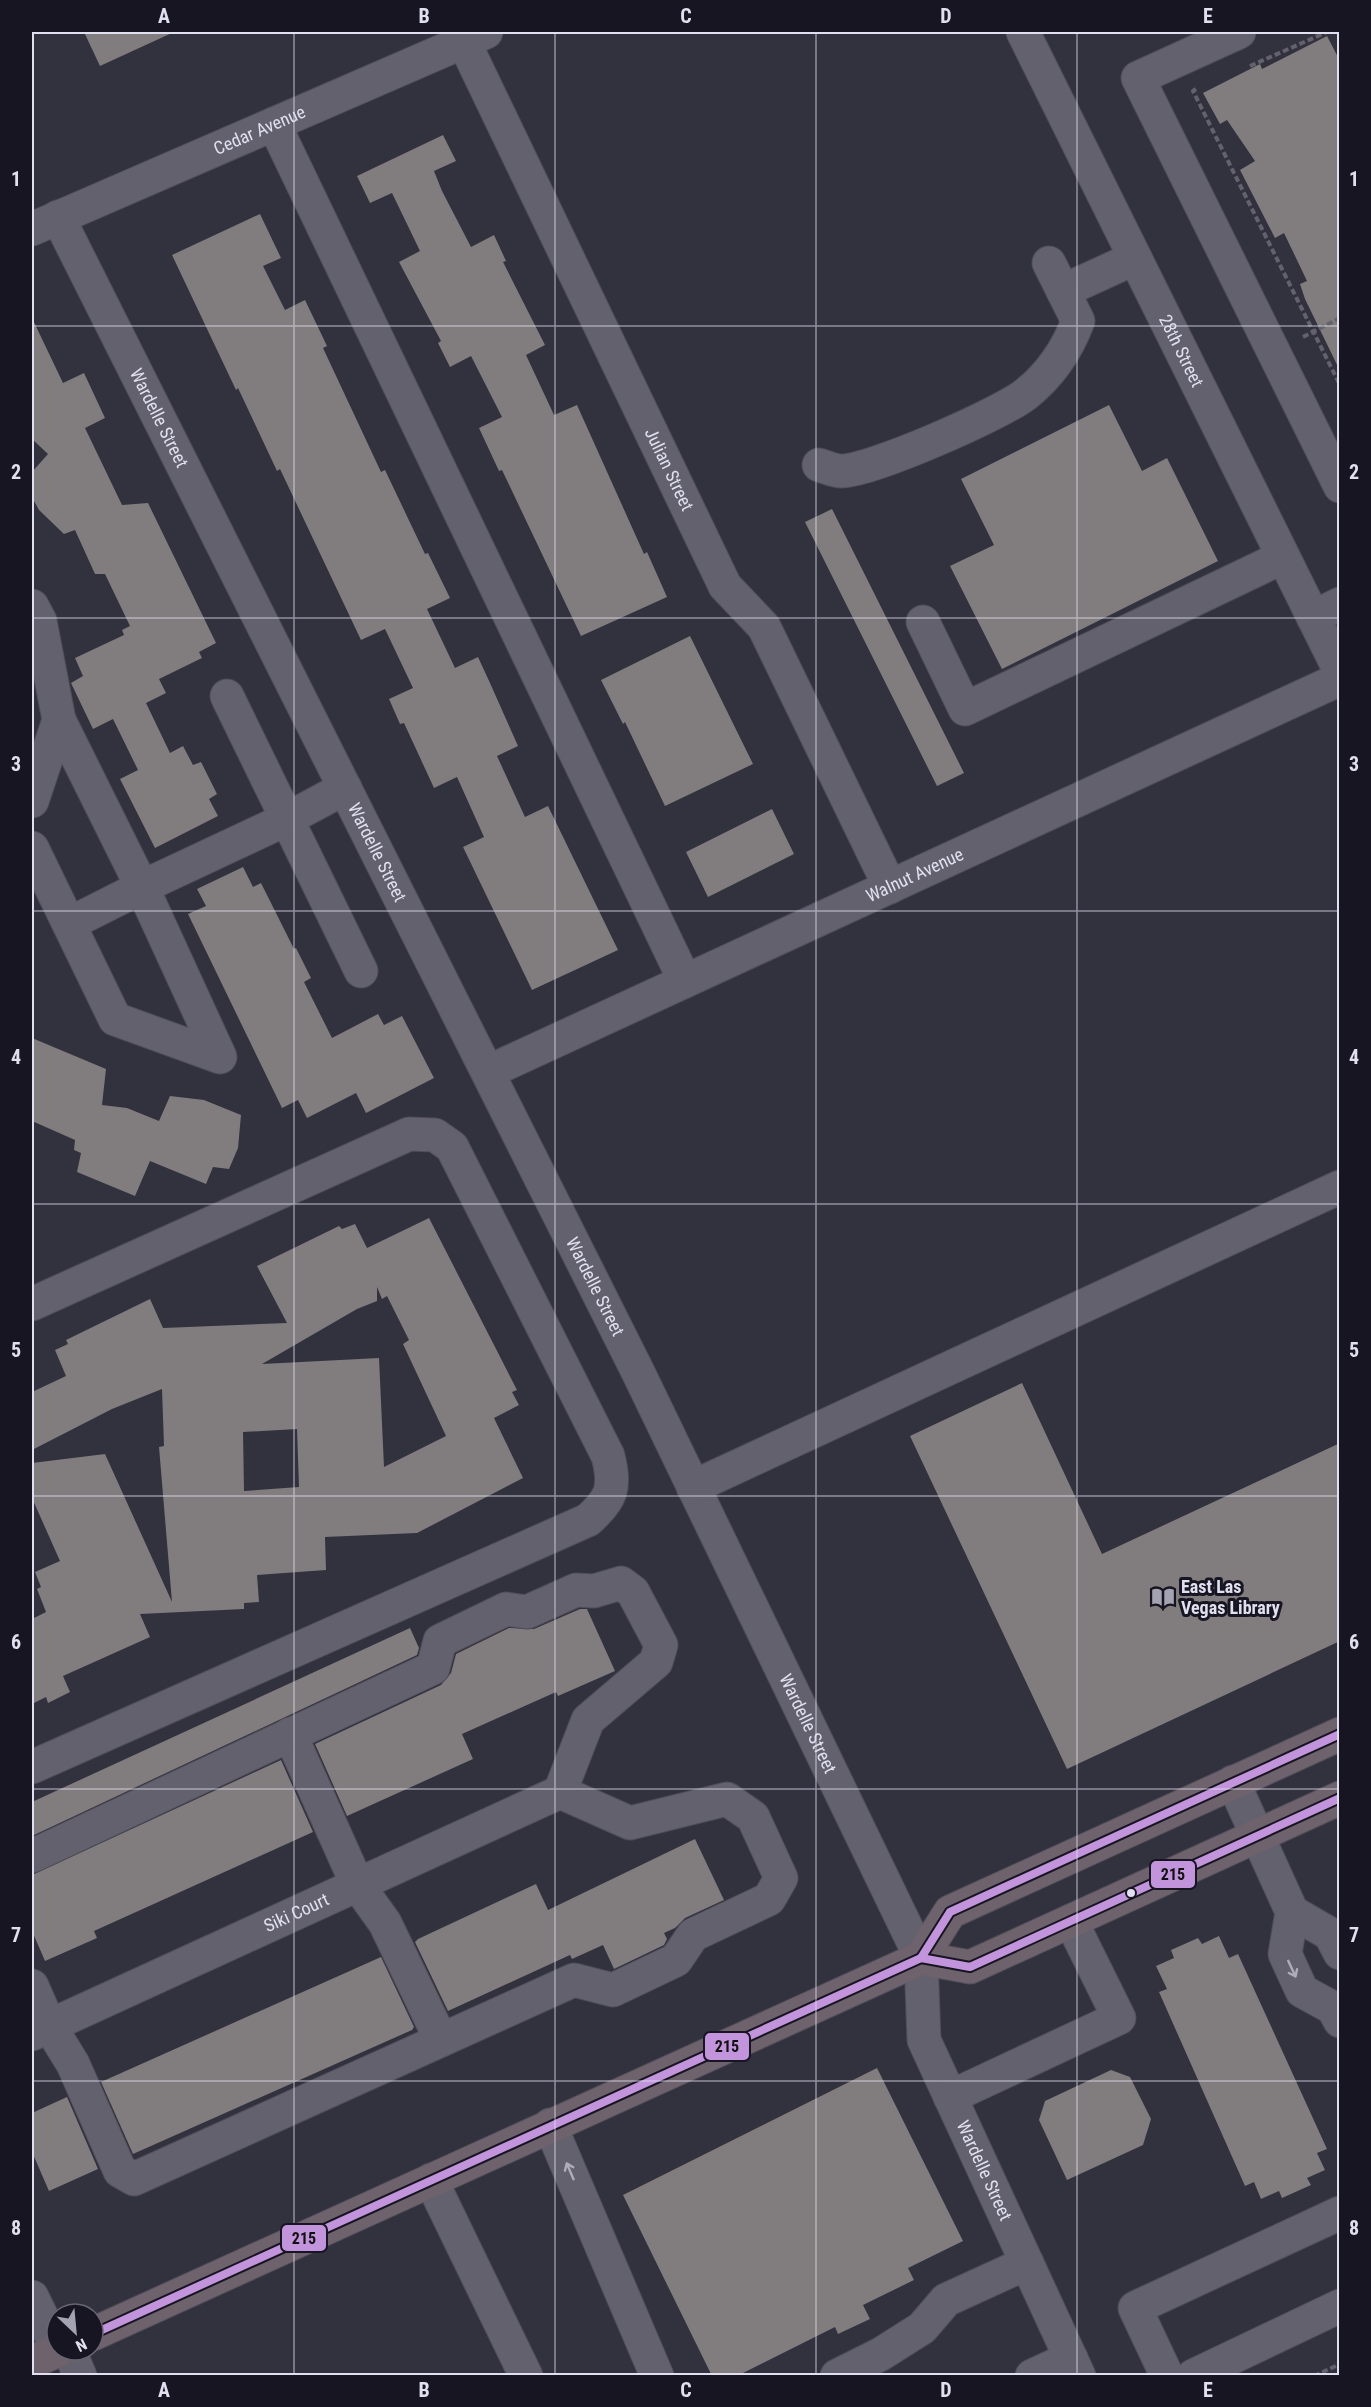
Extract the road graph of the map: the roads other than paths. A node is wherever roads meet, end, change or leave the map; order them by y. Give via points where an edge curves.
1 (1023, 32) edge
2 (1239, 32) edge
3 (475, 37) edge
4 (274, 124) junction
5 (45, 223) edge
6 (1135, 258) junction
7 (819, 465) dead end
8 (1340, 486) edge
9 (1283, 557) junction
10 (32, 606) edge
11 (1326, 610) edge
12 (923, 622) dead end
13 (1340, 671) edge
14 (1340, 679) edge
15 (227, 696) dead end
16 (59, 720) junction
17 (345, 788) junction
18 (32, 801) edge
19 (287, 819) junction
20 (32, 848) edge
21 (142, 887) junction
22 (890, 887) junction
23 (69, 924) junction
24 (361, 971) dead end
25 (685, 981) junction
26 (488, 1072) junction
27 (1340, 1186) edge
28 (32, 1304) edge
29 (693, 1487) junction
30 (290, 1734) junction
31 (1340, 1734) edge
32 (32, 1767) edge
33 (1233, 1782) junction
34 (560, 1792) junction
35 (1340, 1798) edge
36 (1257, 1836) junction
37 (32, 1856) edge
38 (357, 1884) junction
39 (1292, 1912) junction
40 (1071, 1921) junction
41 (1340, 1953) edge
42 (921, 1958) junction
43 (32, 1986) edge
44 (1338, 2006) edge
45 (40, 2030) edge
46 (441, 2040) junction
47 (950, 2097) junction
48 (550, 2126) junction
49 (431, 2180) junction
50 (1340, 2213) edge
51 (1027, 2263) junction
52 (32, 2297) edge
53 (1340, 2306) edge
54 (45, 2324) edge
55 (105, 2329) edge
56 (74, 2362) edge
57 (1075, 2367) edge
58 (80, 2376) edge
59 (526, 2376) edge
60 (657, 2376) edge
61 (837, 2376) edge
62 (1032, 2376) edge
63 (1167, 2376) edge
64 (1193, 2376) edge

1 - 6 street, 28th Street
2 - 8 street via 1138,78
3 - 4 street, Cedar Avenue
3 - 22 street, Julian Street via 725,586 764,627
4 - 5 street, Cedar Avenue
4 - 25 street
5 - 17 street, Wardelle Street
6 - 7 street via 1056,277 1078,321 1061,355 1024,395 914,449 853,469 839,471
6 - 9 street, 28th Street
9 - 11 street, 28th Street
9 - 12 street via 965,709
10 - 16 street via 39,621
11 - 13 street, 28th Street
14 - 22 street, Walnut Avenue
15 - 19 street
16 - 18 street
16 - 21 street
17 - 19 street
17 - 26 street, Wardelle Street
19 - 21 street
19 - 24 street
20 - 23 street
21 - 23 street
21 - 23 street via 220,1057 115,1019
22 - 25 street, Walnut Avenue
25 - 26 street, Walnut Avenue
26 - 29 street, Wardelle Street
27 - 29 street
28 - 32 street via 409,1134 435,1135 452,1147 608,1456 614,1479 605,1505 588,1520
29 - 42 street, Wardelle Street
30 - 34 street via 433,1668 440,1641 506,1609 526,1612 576,1590 594,1591 621,1583 633,1592 662,1645 656,1662 588,1720
30 - 37 street
30 - 38 street
31 - 33 main road
33 - 36 street
33 - 42 main road via 950,1912
34 - 38 street, Siki Court
34 - 46 street via 630,1823 727,1799 753,1817 781,1878 769,1899 693,1935 676,1960 612,1990 574,1980
35 - 36 main road
36 - 39 street
36 - 40 main road
38 - 45 street, Siki Court
38 - 46 street via 385,1923
39 - 41 street via 1330,1934
39 -> 44 street via 1285,1954 1302,1990
40 - 42 main road via 970,1967
40 - 47 street via 1119,2018
42 - 47 street, Wardelle Street via 924,2040
42 - 48 main road
43 - 45 street
45 - 46 street via 73,2064 120,2171 134,2179
47 - 51 street, Wardelle Street
48 - 49 main road
60 -> 48 street
49 - 55 main road
49 - 59 street
50 - 63 street via 1135,2308
51 - 57 street, Wardelle Street
51 - 61 street via 946,2300 922,2328
52 - 54 street
53 - 64 street
56 - 58 street
57 - 62 street

